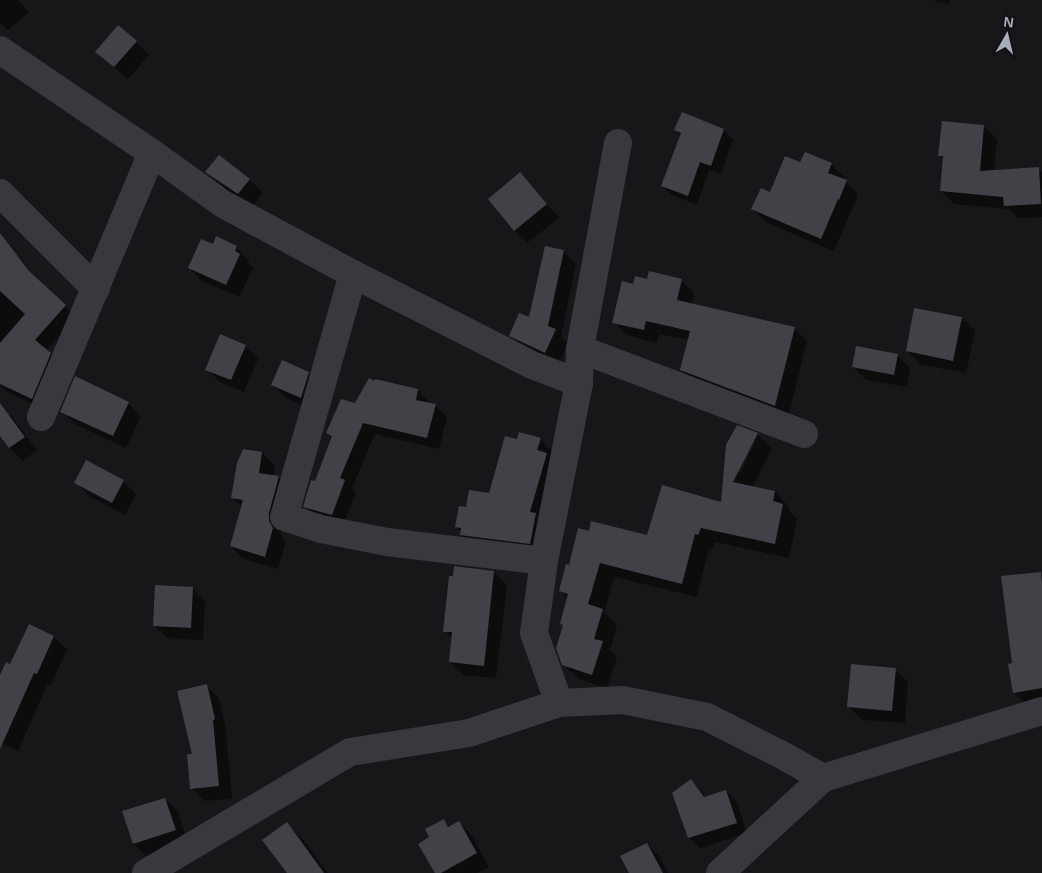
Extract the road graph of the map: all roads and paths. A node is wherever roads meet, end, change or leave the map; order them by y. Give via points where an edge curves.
1 (0, 51) edge
2 (618, 143) dead end
3 (152, 153) junction
4 (0, 192) edge
5 (352, 274) junction
6 (96, 289) junction
7 (580, 349) junction
8 (579, 383) junction
9 (41, 417) dead end
10 (804, 434) dead end
11 (544, 561) junction
12 (559, 703) junction
13 (1042, 711) edge
14 (823, 778) junction
15 (146, 873) edge
16 (720, 873) edge

1 - 3 street
2 - 7 street
3 - 5 street via 223,204
3 - 6 street
4 - 6 street
5 - 8 street via 532,365
5 - 11 street via 284,517 321,529 387,542
6 - 9 street
7 - 8 street
7 - 10 street
8 - 11 street
11 - 12 street via 534,633
12 - 14 street via 623,700 708,717
12 - 15 street via 469,733 350,752
13 - 14 street
14 - 16 street

